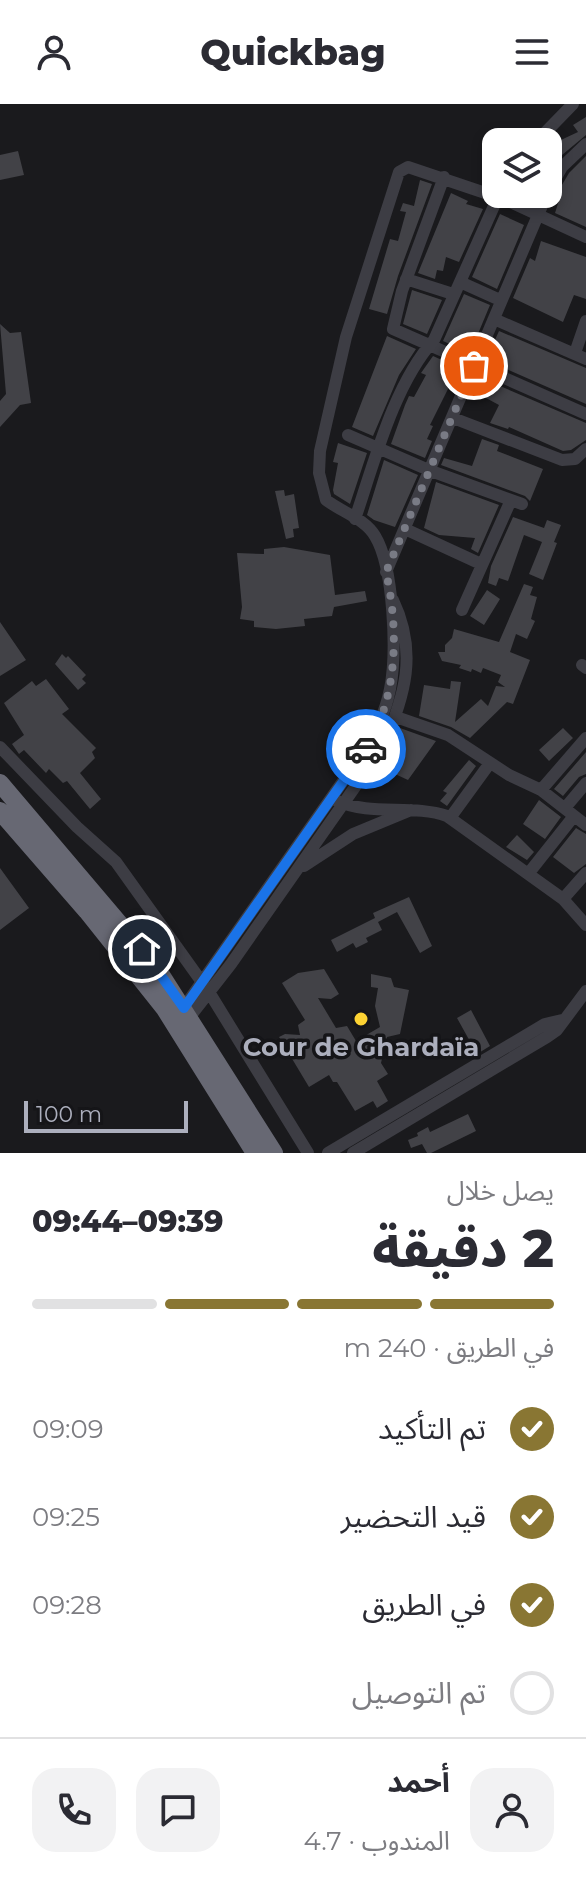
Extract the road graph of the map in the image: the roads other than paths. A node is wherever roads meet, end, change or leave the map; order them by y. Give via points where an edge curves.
1 (573, 104) edge
2 (550, 128) edge
3 (586, 144) edge
4 (562, 167) edge
5 (444, 177) junction
6 (482, 190) edge
7 (498, 208) edge
8 (524, 208) edge
9 (541, 208) edge
10 (538, 216) junction
11 (586, 237) edge
12 (406, 279) junction
13 (460, 282) junction
14 (453, 294) junction
15 (500, 300) junction
16 (494, 319) junction
17 (586, 321) edge
18 (429, 346) junction
19 (580, 356) edge
20 (474, 366) junction
21 (586, 414) edge
22 (453, 418) junction
23 (348, 435) dead end
24 (586, 449) edge
25 (379, 450) junction
26 (431, 471) junction
27 (355, 519) junction
28 (405, 529) junction
29 (481, 564) junction
30 (386, 572) junction
31 (391, 597) junction
32 (462, 610) dead end
33 (396, 717) junction
34 (586, 738) edge
35 (0, 747) edge
36 (490, 763) junction
37 (0, 783) edge
38 (586, 783) edge
39 (541, 790) junction
40 (331, 798) junction
41 (344, 804) junction
42 (413, 810) junction
43 (0, 811) edge
44 (569, 812) junction
45 (450, 818) junction
46 (586, 825) edge
47 (586, 873) edge
48 (528, 874) junction
49 (289, 878) junction
50 (563, 899) junction
51 (586, 925) edge
52 (205, 987) junction
53 (586, 991) edge
54 (182, 1020) junction
55 (369, 1136) junction
56 (255, 1153) edge
57 (274, 1153) edge
58 (308, 1153) edge
59 (328, 1153) edge
60 (353, 1153) edge

1 - 2 street
3 - 4 street
5 - 6 street
5 - 12 street
5 - 27 street via 408,167 399,172 346,337 319,473 326,500
7 - 13 street
8 - 10 street
9 - 10 street
10 - 11 street
10 - 15 street
12 - 14 street
12 - 18 street via 393,329
13 - 14 street
13 - 15 street
14 - 18 street
15 - 16 street
16 - 19 street
16 - 20 street
17 - 19 street
18 - 20 street
18 - 25 street via 401,395
20 - 21 street
20 - 22 street
22 - 24 street via 562,460 575,459
22 - 26 street
23 - 25 street
25 - 26 street
25 - 27 street
26 - 28 street
26 - 29 street via 517,502
27 - 30 street via 375,536
28 - 29 street
28 - 30 street
29 - 32 street
30 - 31 street
31 - 33 street via 407,637 408,662
31 - 40 street via 393,666 383,716
33 - 36 street via 448,735
33 - 41 street via 383,747
34 - 39 street
35 - 52 street via 116,862
36 - 39 street
36 - 45 street
37 - 54 highway via 128,931
38 - 44 street
39 - 44 street
40 - 41 street
40 - 52 street
41 - 42 street
41 - 49 street
42 - 45 street
42 - 49 street via 353,834
43 - 54 highway
44 - 46 street
44 - 48 street
45 - 48 street
47 - 50 street
48 - 50 street
49 - 52 street
50 - 51 street
52 - 54 street
52 - 58 street
53 - 55 street via 557,1030
54 - 56 highway
54 - 57 highway
55 - 59 street
55 - 60 street

